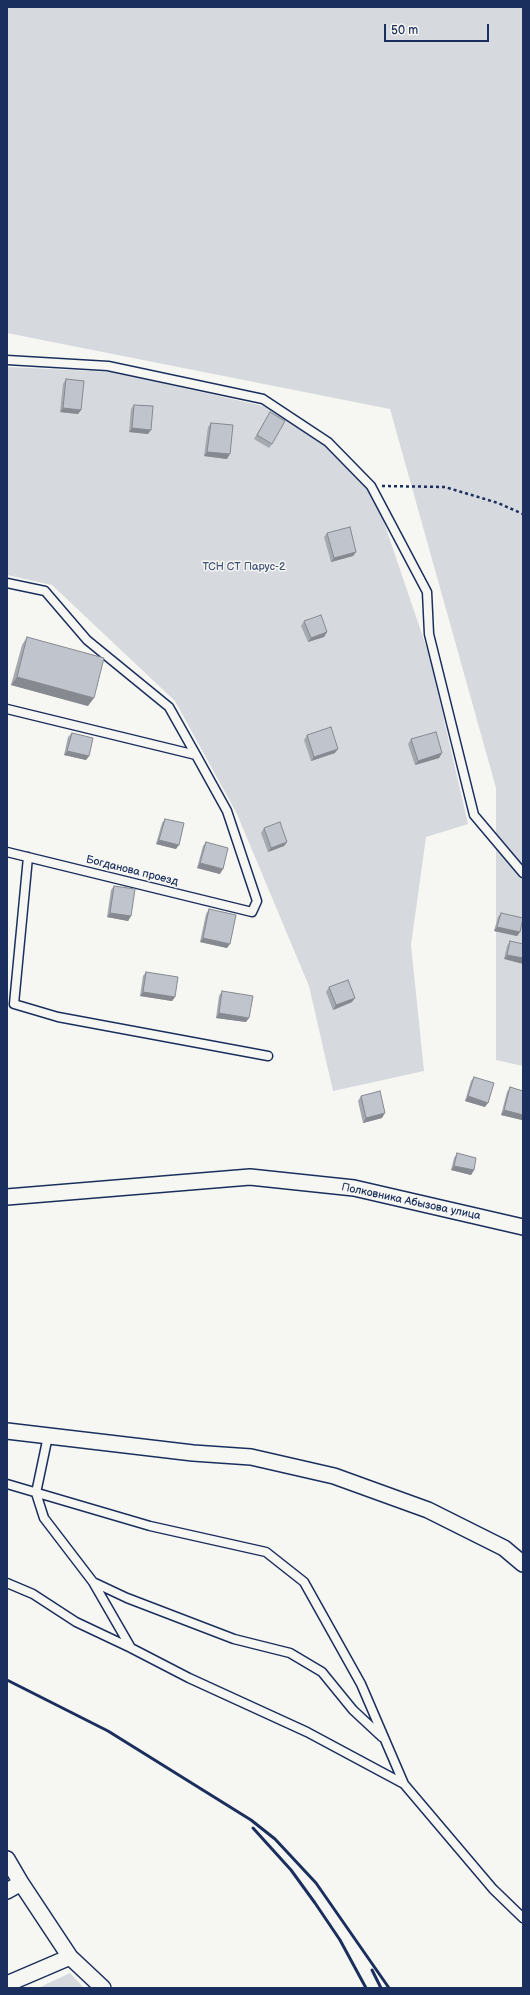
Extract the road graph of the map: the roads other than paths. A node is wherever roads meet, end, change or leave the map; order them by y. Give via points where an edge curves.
1 (7, 360) edge
2 (7, 583) edge
3 (7, 709) edge
4 (196, 755) junction
5 (7, 852) edge
6 (28, 857) junction
7 (523, 872) edge
8 (268, 1056) dead end
9 (7, 1197) edge
10 (523, 1227) edge
11 (7, 1431) edge
12 (48, 1436) junction
13 (7, 1484) edge
14 (36, 1492) junction
15 (523, 1564) edge
16 (93, 1582) junction
17 (7, 1583) edge
18 (131, 1648) junction
19 (385, 1741) junction
20 (404, 1784) junction
21 (7, 1858) edge
22 (21, 1883) junction
23 (7, 1891) edge
24 (523, 1918) edge
25 (70, 1957) junction
26 (7, 1984) edge
27 (103, 1988) edge

1 - 7 lane via 108,366 263,400 328,442 371,486 427,592 429,634 474,815
2 - 4 lane via 45,591 87,640 169,706
3 - 4 lane
4 - 6 lane, Богданова проезд via 227,811 257,901 252,912
5 - 6 lane, Богданова проезд
6 - 8 lane via 14,1004 58,1017
9 - 10 street, Полковника Абызова улица via 250,1176 354,1188
11 - 12 street
12 - 14 lane
12 - 15 street via 251,1457 334,1476 428,1510 504,1548
13 - 14 lane
14 - 16 lane via 44,1518
14 - 19 lane via 150,1526 266,1552 304,1582 361,1684
16 - 18 lane
16 - 19 lane via 127,1598 234,1639 290,1653 322,1672 353,1710
17 - 18 lane via 33,1594 76,1622
18 - 20 lane via 314,1736
19 - 20 lane
20 - 24 lane via 493,1889
21 - 22 street
22 - 23 street
22 - 25 street
25 - 26 street
25 - 27 street

